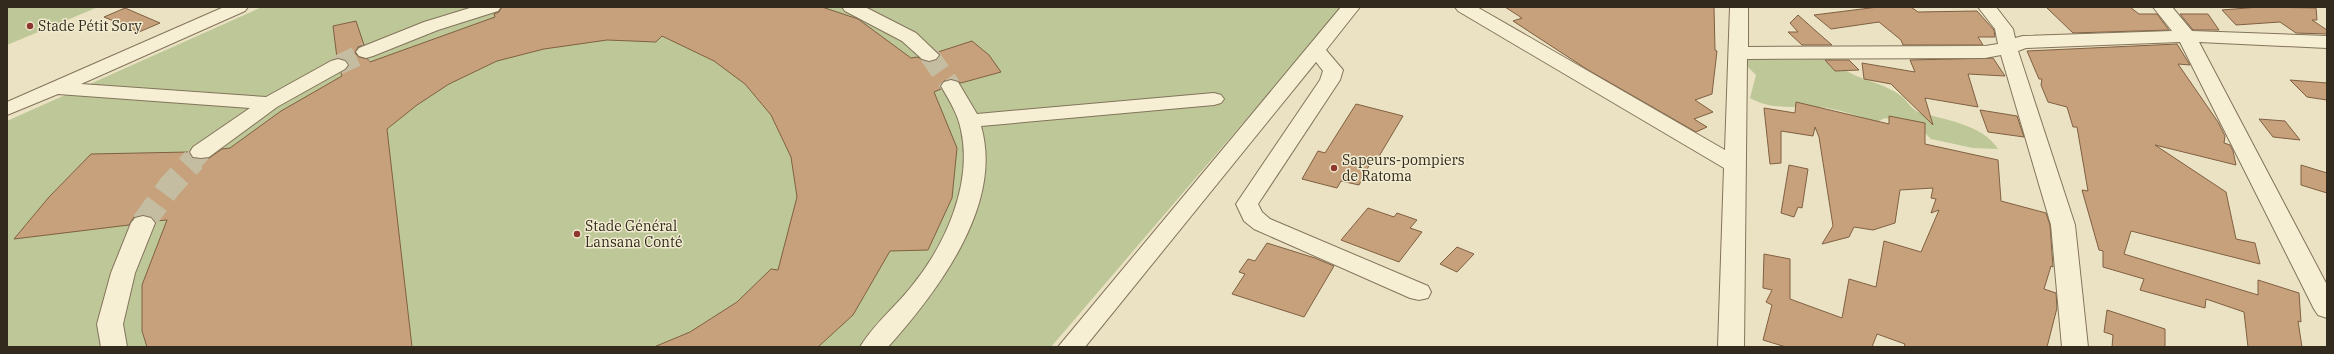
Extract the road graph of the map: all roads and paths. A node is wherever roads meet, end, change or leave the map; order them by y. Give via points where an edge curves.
1 (239, 7) edge
2 (851, 7) edge
3 (1351, 7) edge
4 (1464, 7) edge
5 (1739, 7) edge
6 (1987, 7) edge
7 (2162, 7) edge
8 (492, 8) edge
9 (2186, 36) junction
10 (2327, 42) edge
11 (2008, 48) junction
12 (1315, 50) junction
13 (366, 52) tunnel mouth
14 (1737, 53) junction
15 (929, 55) tunnel mouth
16 (338, 65) tunnel mouth
17 (951, 86) tunnel mouth
18 (54, 88) junction
19 (1214, 99) dead end
20 (270, 103) junction
21 (7, 108) edge
22 (969, 121) junction
23 (201, 152) tunnel mouth
24 (1735, 165) junction
25 (143, 223) tunnel mouth
26 (1419, 292) dead end
27 (2327, 309) edge
28 (114, 347) edge
29 (873, 347) edge
30 (1071, 347) edge
31 (1731, 347) edge
32 (2075, 347) edge

1 - 18 street
2 - 15 street via 909,37
3 - 12 street
4 - 24 street
5 - 14 street
6 - 11 street via 2004,29
7 - 9 street
8 - 13 street via 431,26
9 - 10 street
9 - 11 street via 2023,42
9 - 27 street
11 - 14 street via 1985,52
11 - 32 street via 2064,226
12 - 26 street via 1333,70 1330,80 1247,204 1252,216 1262,224
12 - 30 street
14 - 24 street
16 - 20 street
17 - 22 street
18 - 20 street
18 - 21 street
19 - 22 street
20 - 23 street
22 - 29 street via 976,159 967,207 951,247 916,300
24 - 31 street
25 - 28 street via 123,273 110,324

